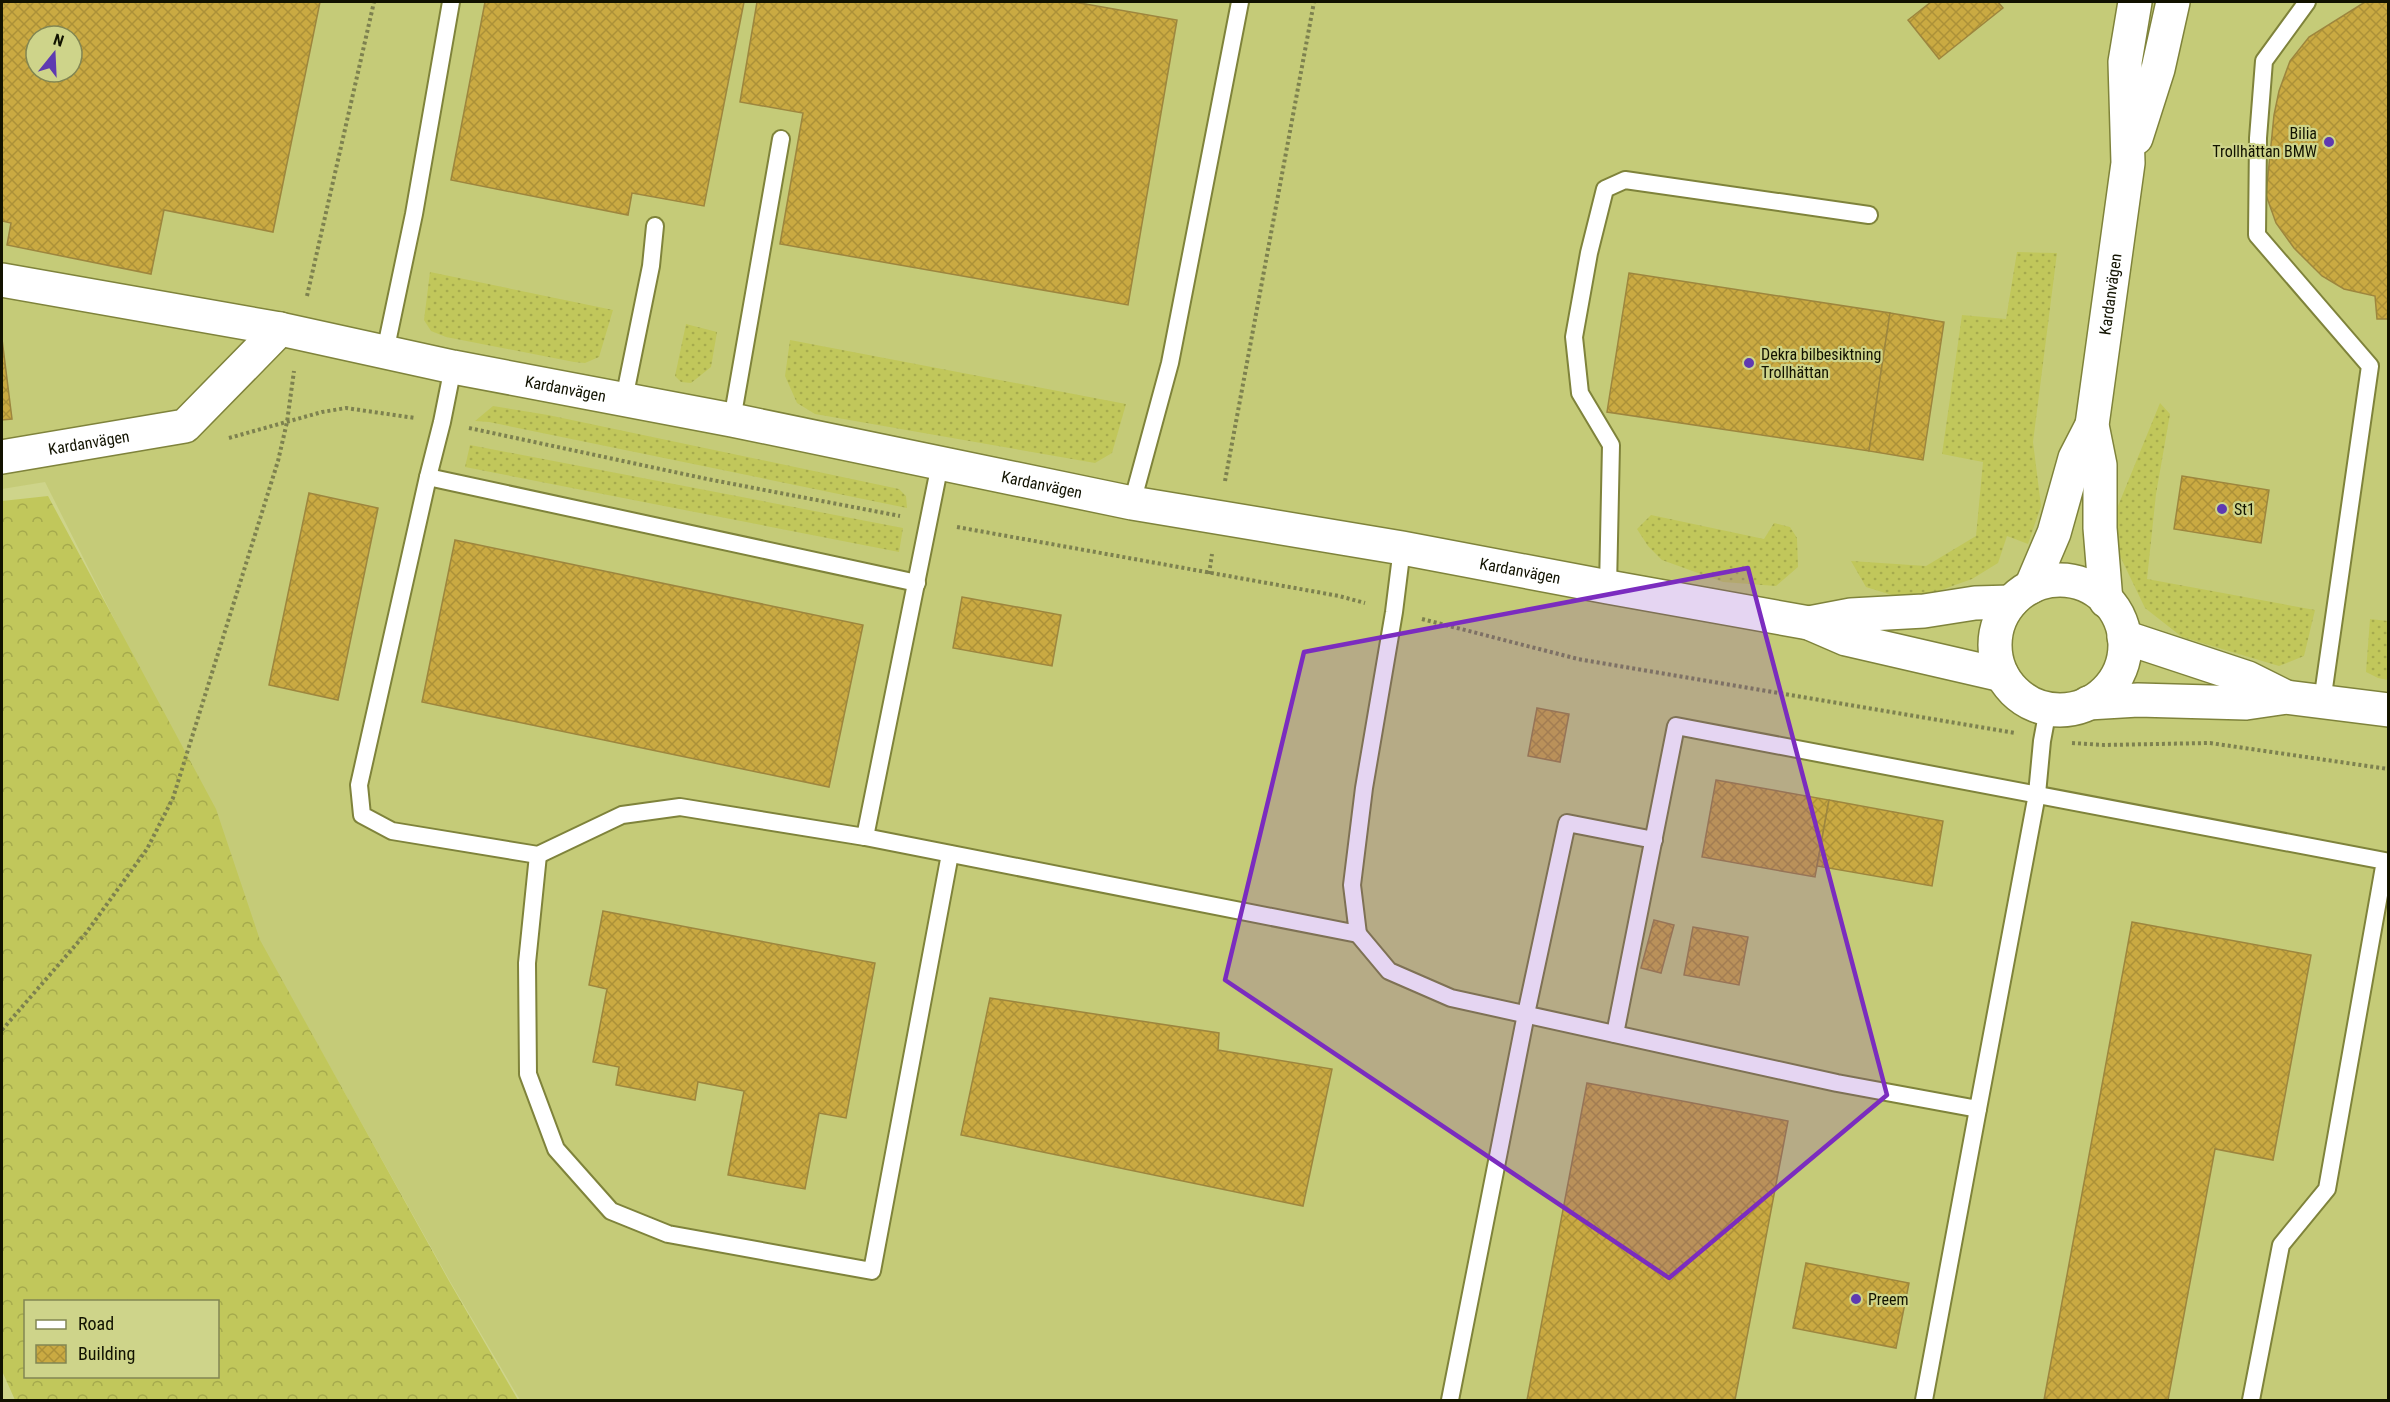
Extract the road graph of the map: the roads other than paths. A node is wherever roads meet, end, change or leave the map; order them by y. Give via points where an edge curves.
1 (451, 2) edge
2 (1240, 2) edge
3 (2135, 2) edge
4 (2173, 2) edge
5 (2307, 2) edge
6 (781, 140) dead end
7 (2128, 163) junction
8 (1869, 215) dead end
9 (655, 226) dead end
10 (2, 280) edge
11 (290, 331) junction
12 (385, 352) junction
13 (453, 367) junction
14 (624, 399) junction
15 (732, 420) junction
16 (2092, 425) junction
17 (2, 457) edge
18 (940, 464) junction
19 (428, 477) junction
20 (1132, 503) junction
21 (1402, 548) junction
22 (917, 583) junction
23 (1608, 587) junction
24 (2021, 595) junction
25 (2106, 601) junction
26 (1809, 622) junction
27 (2124, 637) junction
28 (2002, 675) junction
29 (2286, 697) junction
30 (2322, 702) junction
31 (2088, 703) junction
32 (2049, 709) junction
33 (2388, 710) edge
34 (2037, 794) junction
35 (865, 837) junction
36 (1654, 840) junction
37 (951, 854) junction
38 (538, 855) junction
39 (2387, 861) edge
40 (1358, 934) junction
41 (1526, 1014) junction
42 (1615, 1034) junction
43 (1978, 1109) junction
44 (1450, 1401) edge
45 (1924, 1401) edge
46 (2251, 1401) edge

1 - 12 lane
2 - 20 lane via 1170,363
3 - 7 street, Kardanvägen via 2125,62
4 - 7 street, Kardanvägen via 2158,69
5 - 30 lane via 2264,61 2257,235 2370,366
6 - 15 lane
7 - 16 street, Kardanvägen
8 - 23 lane via 1624,180 1605,189 1574,337 1580,393 1611,445
9 - 14 lane via 651,266
10 - 11 street, Kardanvägen
11 - 12 street, Kardanvägen
11 - 17 street, Kardanvägen via 185,426
12 - 13 street, Kardanvägen
13 - 14 street, Kardanvägen
13 - 19 lane
14 - 15 street, Kardanvägen
15 - 18 street, Kardanvägen
16 - 24 street, Kardanvägen via 2075,458 2054,533
16 - 25 street, Kardanvägen via 2100,465
18 - 20 street, Kardanvägen
18 - 22 lane
19 - 22 lane
19 - 38 lane via 359,785 362,815 392,831
20 - 21 street, Kardanvägen
21 - 23 street, Kardanvägen
21 - 40 lane via 1352,885
22 - 35 lane
23 - 26 street, Kardanvägen
24 - 25 street via 2058,581 2096,592
24 - 26 street, Kardanvägen via 1924,611
24 - 28 street via 1999,623 1996,634 1996,659
25 - 27 street via 2118,617
26 - 28 street, Kardanvägen via 1846,639
27 - 29 street via 2248,678
27 - 31 street via 2117,676
28 - 32 street via 2029,703
29 - 30 street
29 - 31 street via 2246,703
30 - 33 street
31 - 32 street via 2069,710
32 - 34 lane
34 - 36 lane via 1676,726
34 - 39 lane
34 - 43 lane
35 - 37 lane
35 - 38 lane via 680,807 622,815
36 - 41 lane via 1567,823
36 - 42 lane
37 - 38 lane via 872,1271 668,1234 611,1211 556,1149 528,1074 527,963
37 - 40 lane
39 - 46 lane via 2327,1189 2281,1245
40 - 41 lane via 1389,971 1450,998
41 - 42 lane
41 - 44 lane
42 - 43 lane via 1837,1083
43 - 45 lane

